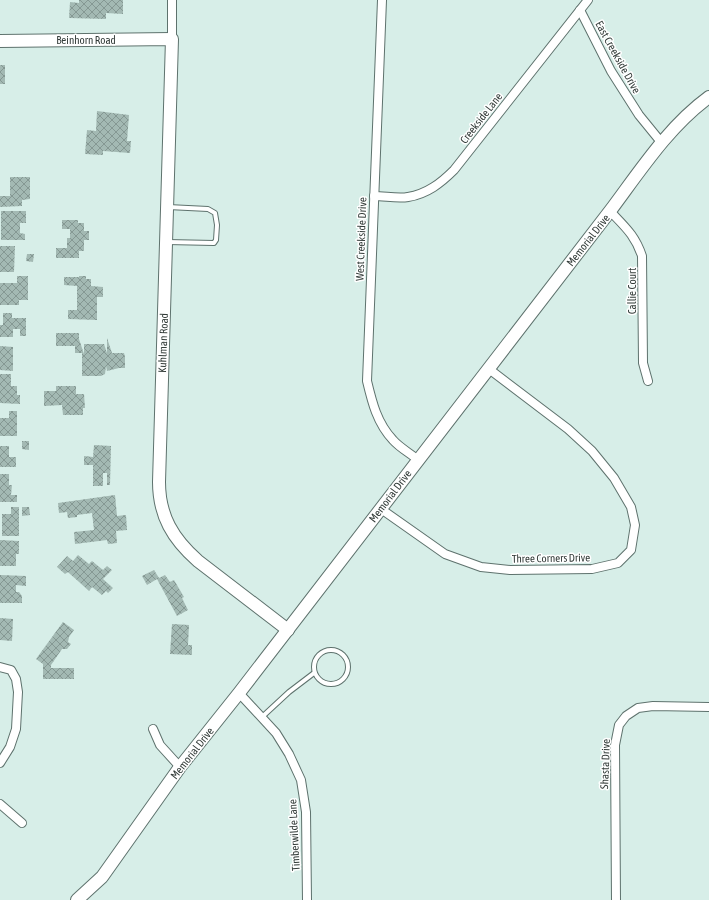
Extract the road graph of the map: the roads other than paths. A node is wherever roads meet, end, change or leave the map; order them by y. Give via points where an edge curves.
1 (172, 0) edge
2 (382, 0) edge
3 (588, 0) edge
4 (580, 10) junction
5 (172, 39) junction
6 (0, 41) edge
7 (709, 97) edge
8 (661, 142) junction
9 (374, 196) junction
10 (167, 207) junction
11 (610, 211) junction
12 (166, 242) junction
13 (489, 368) junction
14 (648, 381) dead end
15 (418, 460) junction
16 (381, 509) junction
17 (288, 630) junction
18 (0, 667) edge
19 (314, 673) junction
20 (239, 693) junction
21 (709, 707) edge
22 (261, 717) junction
23 (153, 729) dead end
24 (0, 763) edge
25 (180, 767) junction
26 (0, 804) edge
27 (22, 823) dead end
28 (76, 900) edge
29 (307, 900) edge
30 (616, 900) edge

1 - 5 street, Kuhlman Road
2 - 9 street, West Creekside Drive
3 - 4 street
4 - 8 street, East Creekside Drive via 610,71 639,115
4 - 9 street, Creekside Lane via 454,170 442,181 428,191 408,197
5 - 6 street, Beinhorn Road
5 - 10 street, Kuhlman Road
7 - 8 street, Memorial Drive via 694,108
8 - 11 street, Memorial Drive
9 - 15 street, West Creekside Drive via 367,381 379,420 393,441
10 - 12 street, Kuhlman Road
10 - 12 lane via 208,209 215,213 216,240 214,243
11 - 13 street, Memorial Drive
11 - 14 street, Callie Court via 633,234 642,256 643,363
12 - 17 street, Kuhlman Road via 159,490 165,519 185,549
13 - 15 street, Memorial Drive
13 - 16 street, Three Corners Drive via 568,429 592,451 614,478 631,507 635,525 631,550 618,563 592,569 510,570 481,567 445,554
15 - 16 street, Memorial Drive
16 - 17 street, Memorial Drive
17 - 20 street, Memorial Drive
18 - 24 street via 11,670 16,679 18,692 16,729 10,747
19 - 19 lane via 321,682 337,684 348,672 347,660 333,650 321,652 314,662
19 - 22 lane
20 - 22 street, Timberwilde Lane
20 - 25 street, Memorial Drive
21 - 30 street, Shasta Drive via 638,708 626,716 619,725 614,745
22 - 29 street, Timberwilde Lane via 276,733 301,780 306,812
23 - 25 street via 160,745
25 - 28 street, Memorial Drive via 102,878
26 - 27 street

